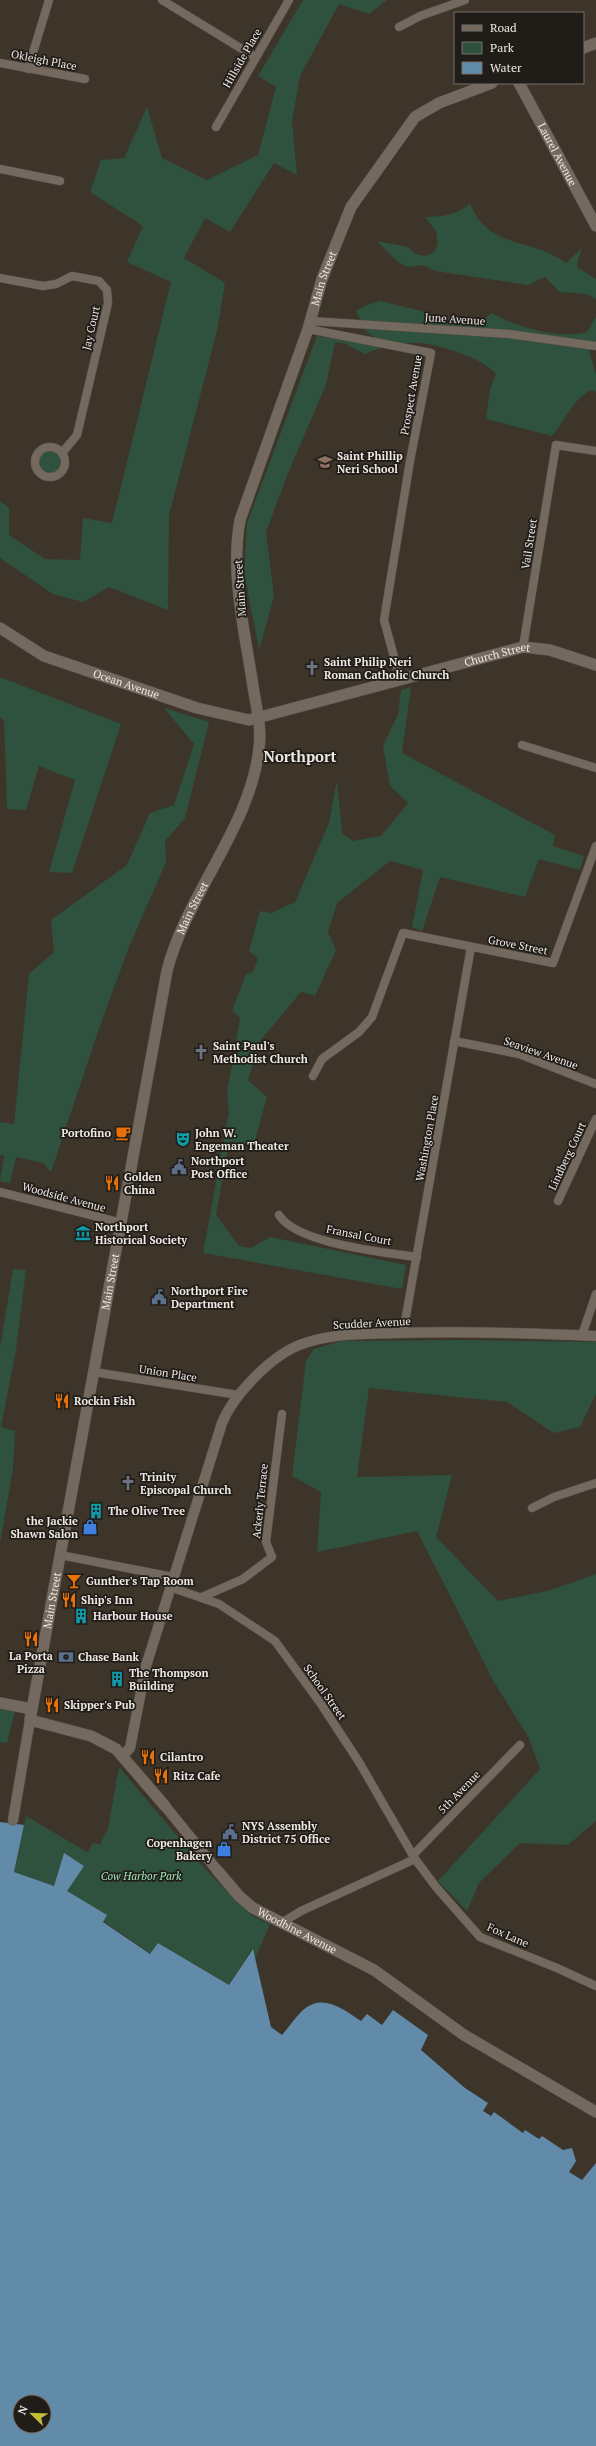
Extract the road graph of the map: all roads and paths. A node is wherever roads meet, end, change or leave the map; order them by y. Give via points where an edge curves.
1 (50, 0) edge
2 (162, 0) edge
3 (289, 0) edge
4 (465, 0) edge
5 (399, 27) dead end
6 (596, 43) edge
7 (584, 48) edge
8 (255, 57) junction
9 (0, 62) edge
10 (28, 69) junction
11 (85, 79) dead end
12 (489, 84) edge
13 (520, 84) edge
14 (216, 127) dead end
15 (0, 168) edge
16 (60, 180) dead end
17 (596, 226) edge
18 (0, 278) edge
19 (310, 325) junction
20 (596, 346) edge
21 (596, 451) edge
22 (62, 453) dead end
23 (0, 628) edge
24 (523, 647) junction
25 (596, 665) edge
26 (400, 680) junction
27 (259, 718) junction
28 (522, 745) dead end
29 (596, 768) edge
30 (596, 846) edge
31 (593, 866) edge
32 (471, 947) junction
33 (454, 1041) junction
34 (313, 1076) dead end
35 (596, 1084) edge
36 (596, 1119) edge
37 (0, 1192) edge
38 (558, 1201) dead end
39 (279, 1215) dead end
40 (122, 1223) junction
41 (417, 1257) junction
42 (596, 1294) edge
43 (403, 1333) junction
44 (582, 1335) junction
45 (596, 1336) edge
46 (94, 1372) junction
47 (238, 1396) junction
48 (282, 1414) dead end
49 (596, 1483) edge
50 (532, 1508) dead end
51 (60, 1555) junction
52 (173, 1577) junction
53 (170, 1587) junction
54 (202, 1597) junction
55 (0, 1703) edge
56 (31, 1714) junction
57 (520, 1745) dead end
58 (123, 1755) junction
59 (165, 1806) joint
60 (13, 1820) dead end
61 (415, 1857) junction
62 (217, 1870) joint
63 (283, 1922) junction
64 (596, 1986) edge
65 (596, 2112) edge

1 - 10 street
2 - 8 street
3 - 8 street, Hillside Place
4 - 5 street via 420,16
6 - 7 main road
8 - 14 street, Hillside Place
9 - 10 street, Okleigh Place
10 - 11 street, Okleigh Place
12 - 19 main road, Main Street via 439,103 415,117 400,137 351,207 322,279
13 - 17 main road, Laurel Avenue
15 - 16 street
18 - 22 street, Jay Court via 43,286 56,284 72,276 99,281 107,290 108,303 79,429
19 - 20 street, June Avenue via 509,334
19 - 26 street, Prospect Avenue via 431,353 384,620
19 - 27 main road, Main Street via 238,530 238,579
21 - 24 street, Vail Street via 556,445
23 - 27 main road, Ocean Avenue via 44,656 208,711 249,720
24 - 25 main road, Church Street via 550,650
24 - 26 main road, Church Street
26 - 27 main road, Church Street
27 - 40 main road, Main Street via 259,750 244,804 171,955
28 - 29 street
30 - 31 street, Grove Street
31 - 32 street, Grove Street via 552,963
32 - 33 street, Washington Place
32 - 34 street, Grove Street via 403,933 372,1017 359,1032 322,1059
33 - 35 street, Seaview Avenue via 519,1054
33 - 41 street, Washington Place
36 - 38 street, Lindberg Court
37 - 40 street, Woodside Avenue
39 - 41 street, Fransal Court via 290,1227 333,1243
40 - 46 main road, Main Street
41 - 43 street, Washington Place
42 - 44 street
43 - 44 street, Scudder Avenue via 455,1331
43 - 47 street, Scudder Avenue via 340,1335 296,1347 272,1363
44 - 45 street, Scudder Avenue
46 - 47 street, Union Place
46 - 51 main road, Main Street
47 - 52 street, Scudder Avenue via 226,1414 218,1434
48 - 54 street, Ackerly Terrace via 266,1542 272,1557 243,1579
49 - 50 street via 554,1497
51 - 52 street
51 - 56 main road, Main Street
52 - 53 street, Scudder Avenue
53 - 54 street, School Street
53 - 58 street, Scudder Avenue via 146,1666 130,1748
54 - 61 street, School Street via 219,1604 275,1641 359,1762
55 - 56 main road, Woodbine Avenue
56 - 58 main road, Woodbine Avenue via 91,1736
56 - 60 street, Main Street
57 - 61 street, 5th Avenue
58 - 59 main road, Woodbine Avenue
59 - 62 street, Woodbine Avenue
61 - 63 street, 5th Avenue
61 - 64 street, Fox Lane via 436,1887 480,1937
62 - 63 main road, Woodbine Avenue via 239,1896 254,1908
63 - 65 main road, Woodbine Avenue via 374,1970 464,2035

